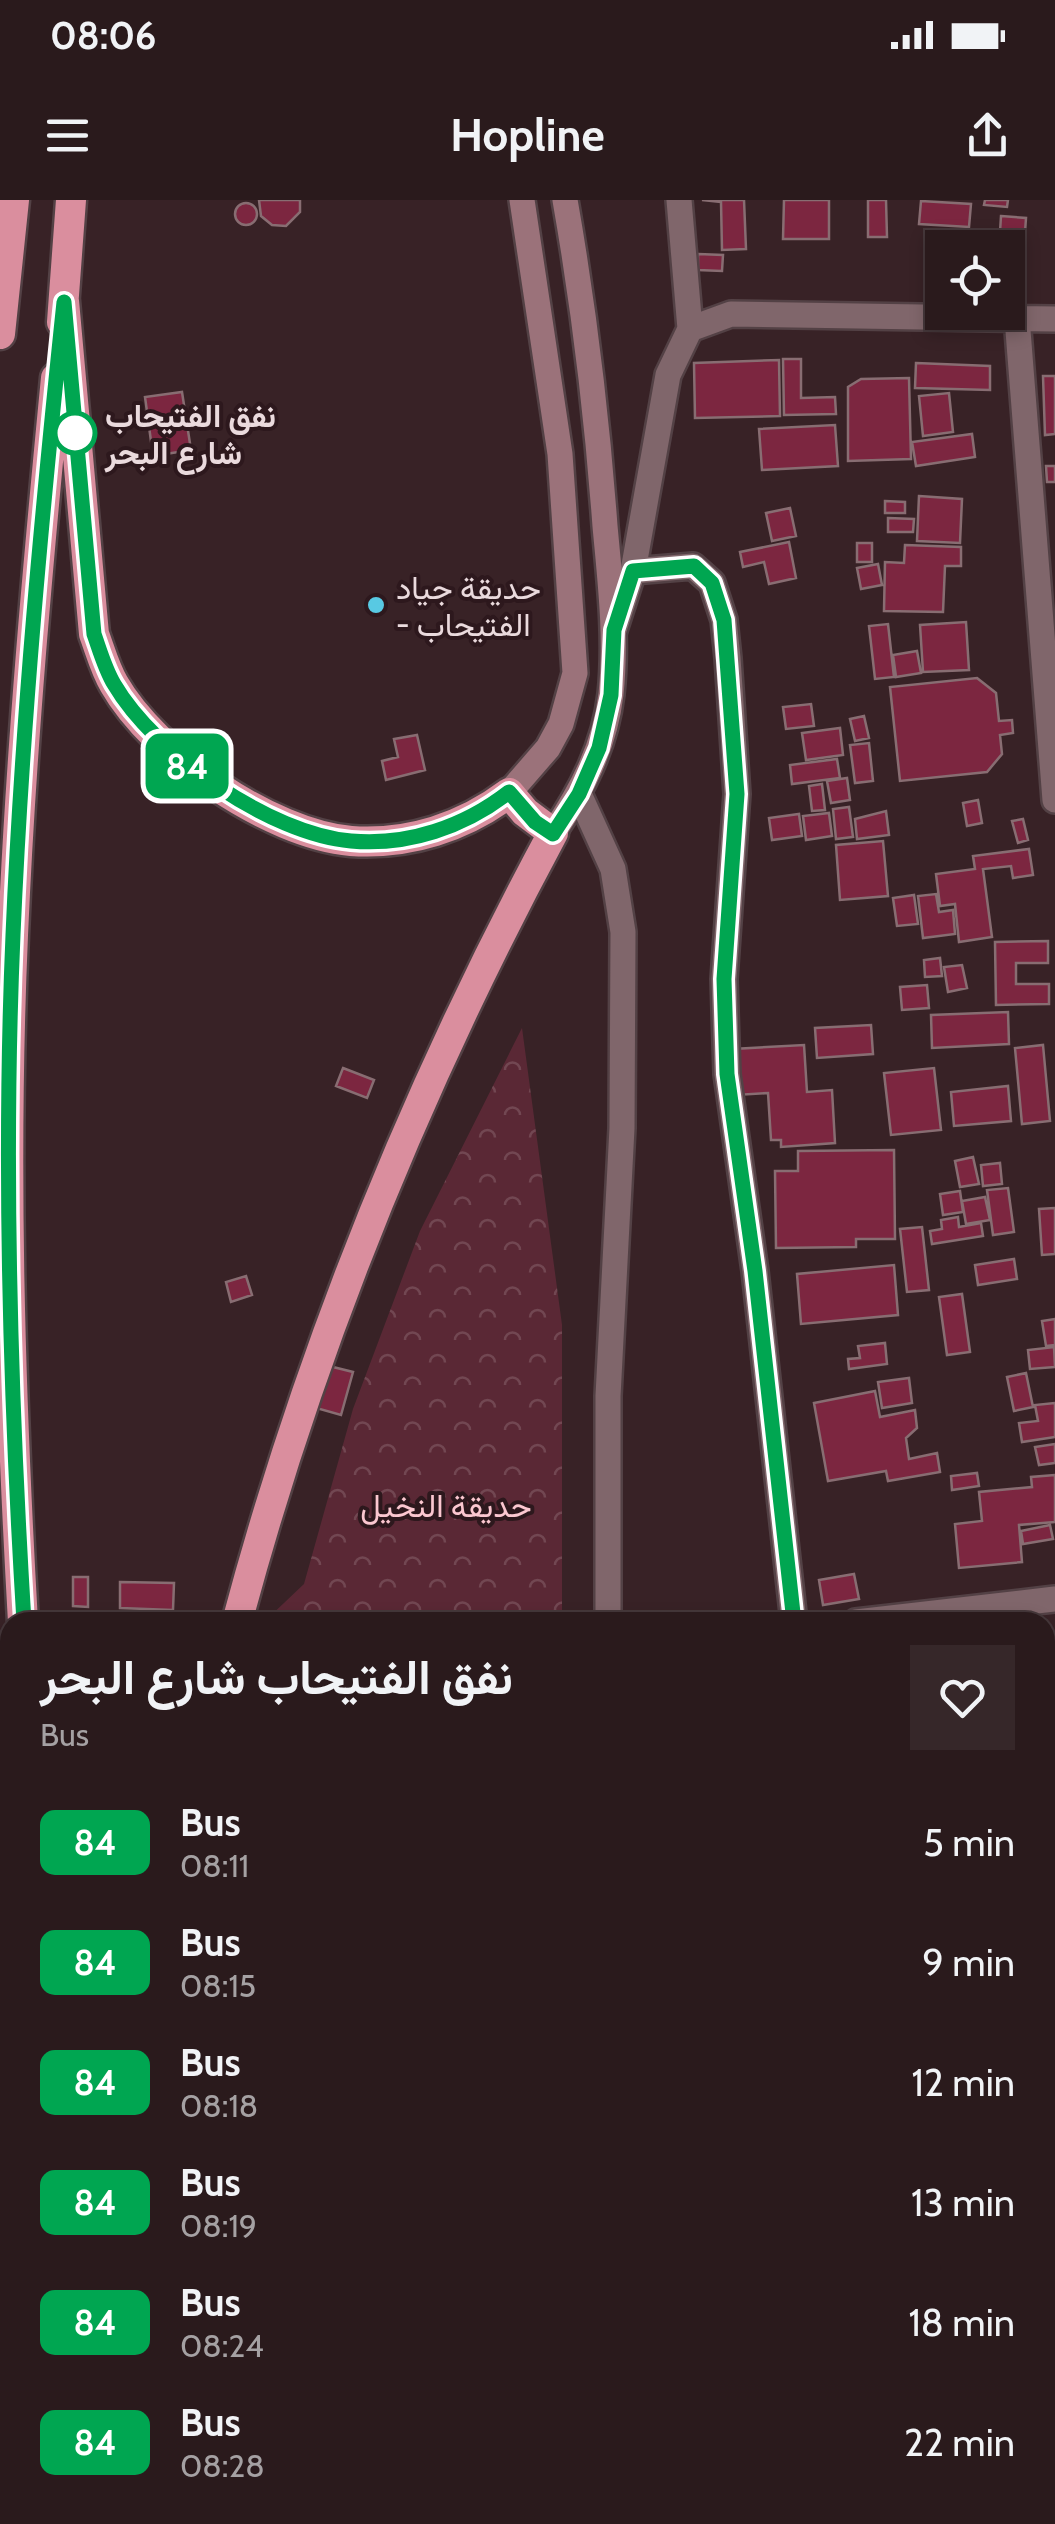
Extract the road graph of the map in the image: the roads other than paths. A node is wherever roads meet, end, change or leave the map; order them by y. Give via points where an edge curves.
1 (14, 200) edge
2 (72, 200) edge
3 (522, 200) edge
4 (565, 200) edge
5 (679, 200) edge
6 (64, 302) junction
7 (925, 317) edge
8 (1025, 318) edge
9 (1055, 319) edge
10 (690, 329) junction
11 (1018, 330) edge
12 (0, 334) edge
13 (633, 571) junction
14 (614, 630) junction
15 (509, 792) junction
16 (579, 794) junction
17 (1055, 800) edge
18 (553, 834) junction
19 (1055, 1599) edge
20 (23, 1612) edge
21 (240, 1612) edge
22 (608, 1612) edge
23 (793, 1612) edge
24 (943, 1612) edge

1 - 12 highway
2 - 6 highway
3 - 15 main road via 560,454 575,673 548,748
4 - 14 main road via 598,434
5 - 10 street
6 - 15 highway via 94,634 112,682 158,741 226,792 321,835 352,841 442,831
6 - 20 highway via 30,646 13,938 10,1392
7 - 10 street via 730,314
8 - 9 street
10 - 13 street via 668,375
11 - 17 street
13 - 14 street
13 - 23 street via 694,566 712,583 724,620 737,794 724,979 727,1074
14 - 16 main road via 611,695
15 - 18 highway
16 - 18 main road
16 - 22 street via 612,869 623,932
18 - 21 highway via 443,1060 333,1315
19 - 24 street

